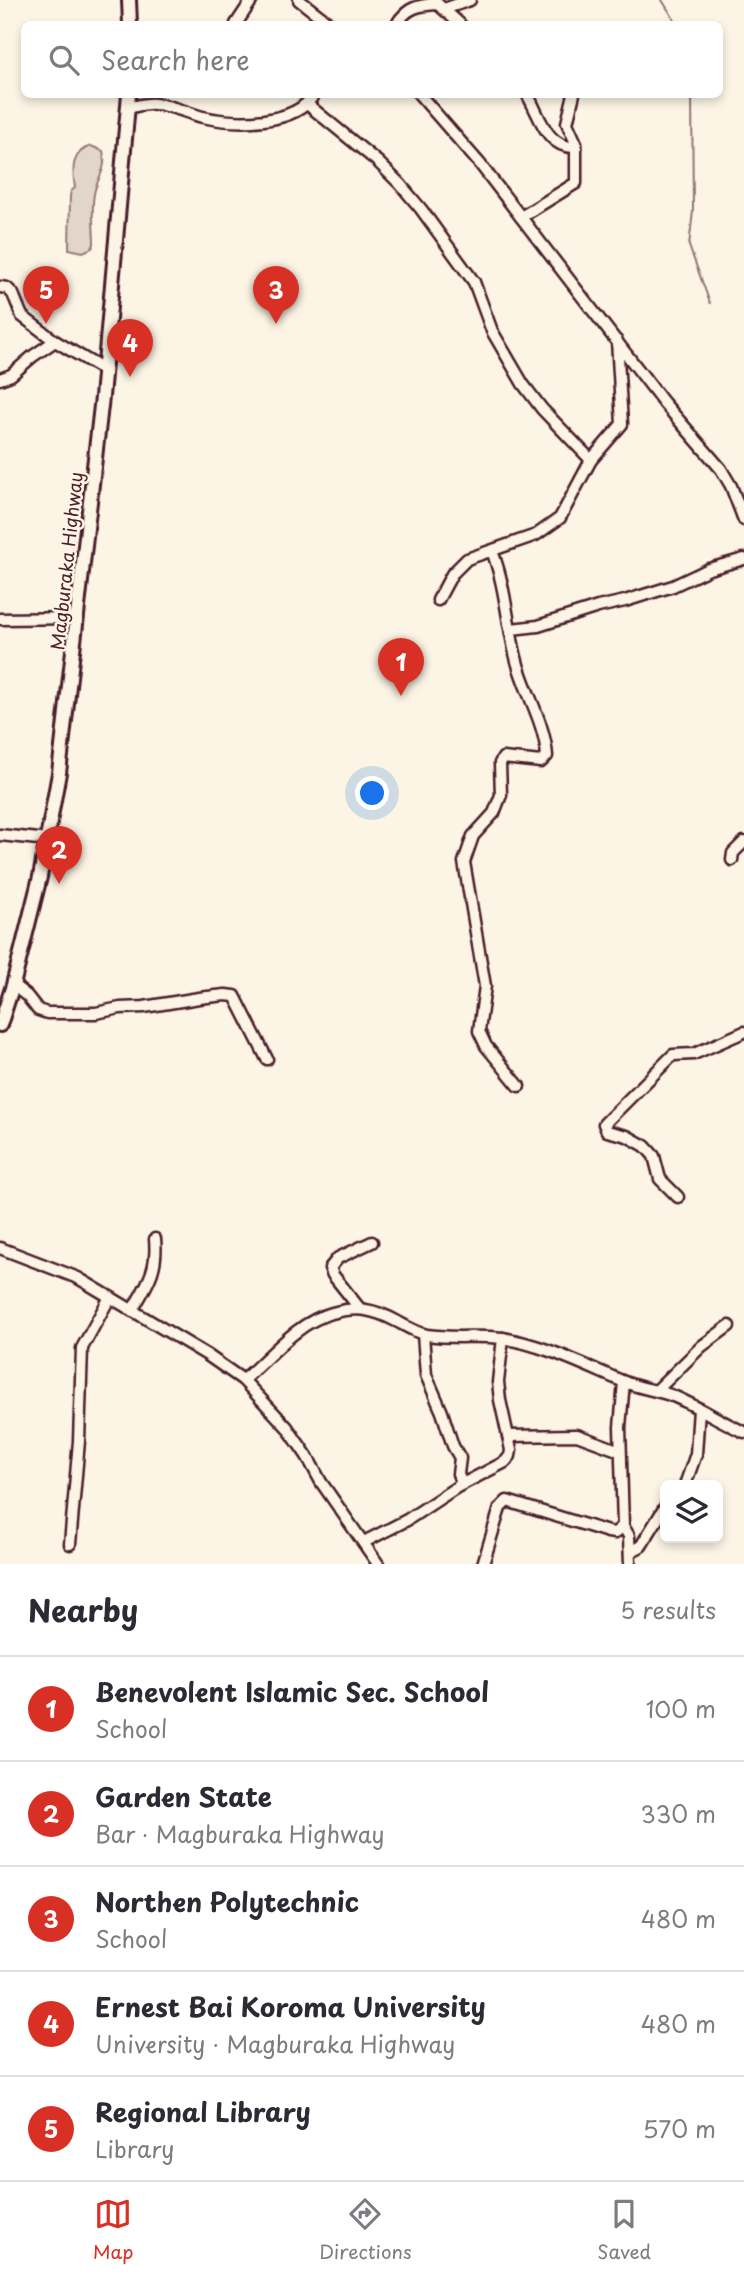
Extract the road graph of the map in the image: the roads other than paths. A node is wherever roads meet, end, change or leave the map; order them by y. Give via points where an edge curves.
1 (129, 0) edge
2 (252, 0) edge
3 (299, 0) edge
4 (470, 0) edge
5 (438, 4) edge
6 (130, 21) edge
7 (238, 21) edge
8 (327, 21) edge
9 (399, 21) edge
10 (457, 21) edge
11 (129, 98) edge
12 (311, 98) edge
13 (423, 98) edge
14 (529, 98) edge
15 (573, 98) edge
16 (307, 104) junction
17 (128, 108) junction
18 (576, 147) junction
19 (521, 217) junction
20 (0, 286) edge
21 (55, 341) junction
22 (617, 341) junction
23 (104, 370) junction
24 (0, 379) edge
25 (591, 460) junction
26 (744, 520) edge
27 (492, 551) junction
28 (744, 559) edge
29 (438, 600) dead end
30 (78, 618) junction
31 (0, 619) edge
32 (511, 629) junction
33 (0, 835) edge
34 (48, 839) junction
35 (744, 842) edge
36 (732, 860) dead end
37 (13, 985) junction
38 (0, 1025) edge
39 (744, 1032) edge
40 (267, 1059) dead end
41 (519, 1086) dead end
42 (678, 1197) dead end
43 (155, 1239) dead end
44 (372, 1242) dead end
45 (0, 1248) edge
46 (110, 1297) junction
47 (360, 1309) junction
48 (132, 1311) junction
49 (729, 1326) dead end
50 (423, 1334) junction
51 (503, 1338) junction
52 (243, 1380) junction
53 (624, 1382) junction
54 (657, 1390) junction
55 (699, 1409) junction
56 (744, 1432) edge
57 (508, 1436) junction
58 (620, 1451) junction
59 (687, 1480) edge
60 (462, 1484) junction
61 (660, 1515) edge
62 (623, 1526) junction
63 (364, 1542) junction
64 (70, 1544) dead end
65 (631, 1552) junction
66 (378, 1564) edge
67 (483, 1564) edge
68 (630, 1564) edge

1 - 6 main road
2 - 7 street
3 - 8 street
4 - 5 street
5 - 9 street via 413,7
5 - 10 street
11 - 17 main road, Magburaka Highway
12 - 16 street
13 - 19 street
14 - 18 street via 546,132 562,146
15 - 18 street via 567,123
16 - 17 street via 280,118 255,121 206,118 157,104
16 - 25 street via 378,162 421,209 470,276 492,331 523,384
17 - 23 main road, Magburaka Highway
18 - 19 street via 576,183
19 - 22 street
20 - 21 street via 13,294 22,316
21 - 23 street
21 - 24 street
22 - 25 street via 622,424
22 - 26 street via 721,469
23 - 30 main road, Magburaka Highway
25 - 27 street via 560,518 536,535
27 - 29 street via 458,567
27 - 32 street
28 - 32 street via 625,601 538,626
30 - 31 street
30 - 34 main road, Magburaka Highway
32 - 41 street via 547,755 541,762 503,758 501,795 494,813 473,836 464,862 485,986 479,1031
33 - 34 street
34 - 37 main road, Magburaka Highway
35 - 36 street
37 - 38 main road, Magburaka Highway
37 - 40 street via 47,1013 96,1013 235,996
39 - 42 street via 694,1054 673,1055 604,1124 607,1131 645,1146 654,1156 660,1179
43 - 48 street via 155,1264
44 - 47 street via 338,1258 330,1268
45 - 46 street via 78,1278
46 - 48 street
46 - 64 street via 82,1348
47 - 50 street via 386,1315
47 - 52 street via 312,1322
48 - 52 street
49 - 54 street
50 - 51 street
50 - 60 street via 426,1375 460,1458
51 - 53 street via 580,1362
51 - 57 street via 498,1382
52 - 63 street via 287,1427
53 - 54 street
53 - 58 street
54 - 55 street
55 - 56 street
55 - 59 street via 696,1454
57 - 58 street via 577,1435
57 - 60 street via 511,1450 505,1462
58 - 62 street
60 - 63 street
61 - 65 street via 641,1546
62 - 65 street
62 - 67 street via 615,1533 608,1532 508,1502 500,1508
63 - 66 street
65 - 68 street

